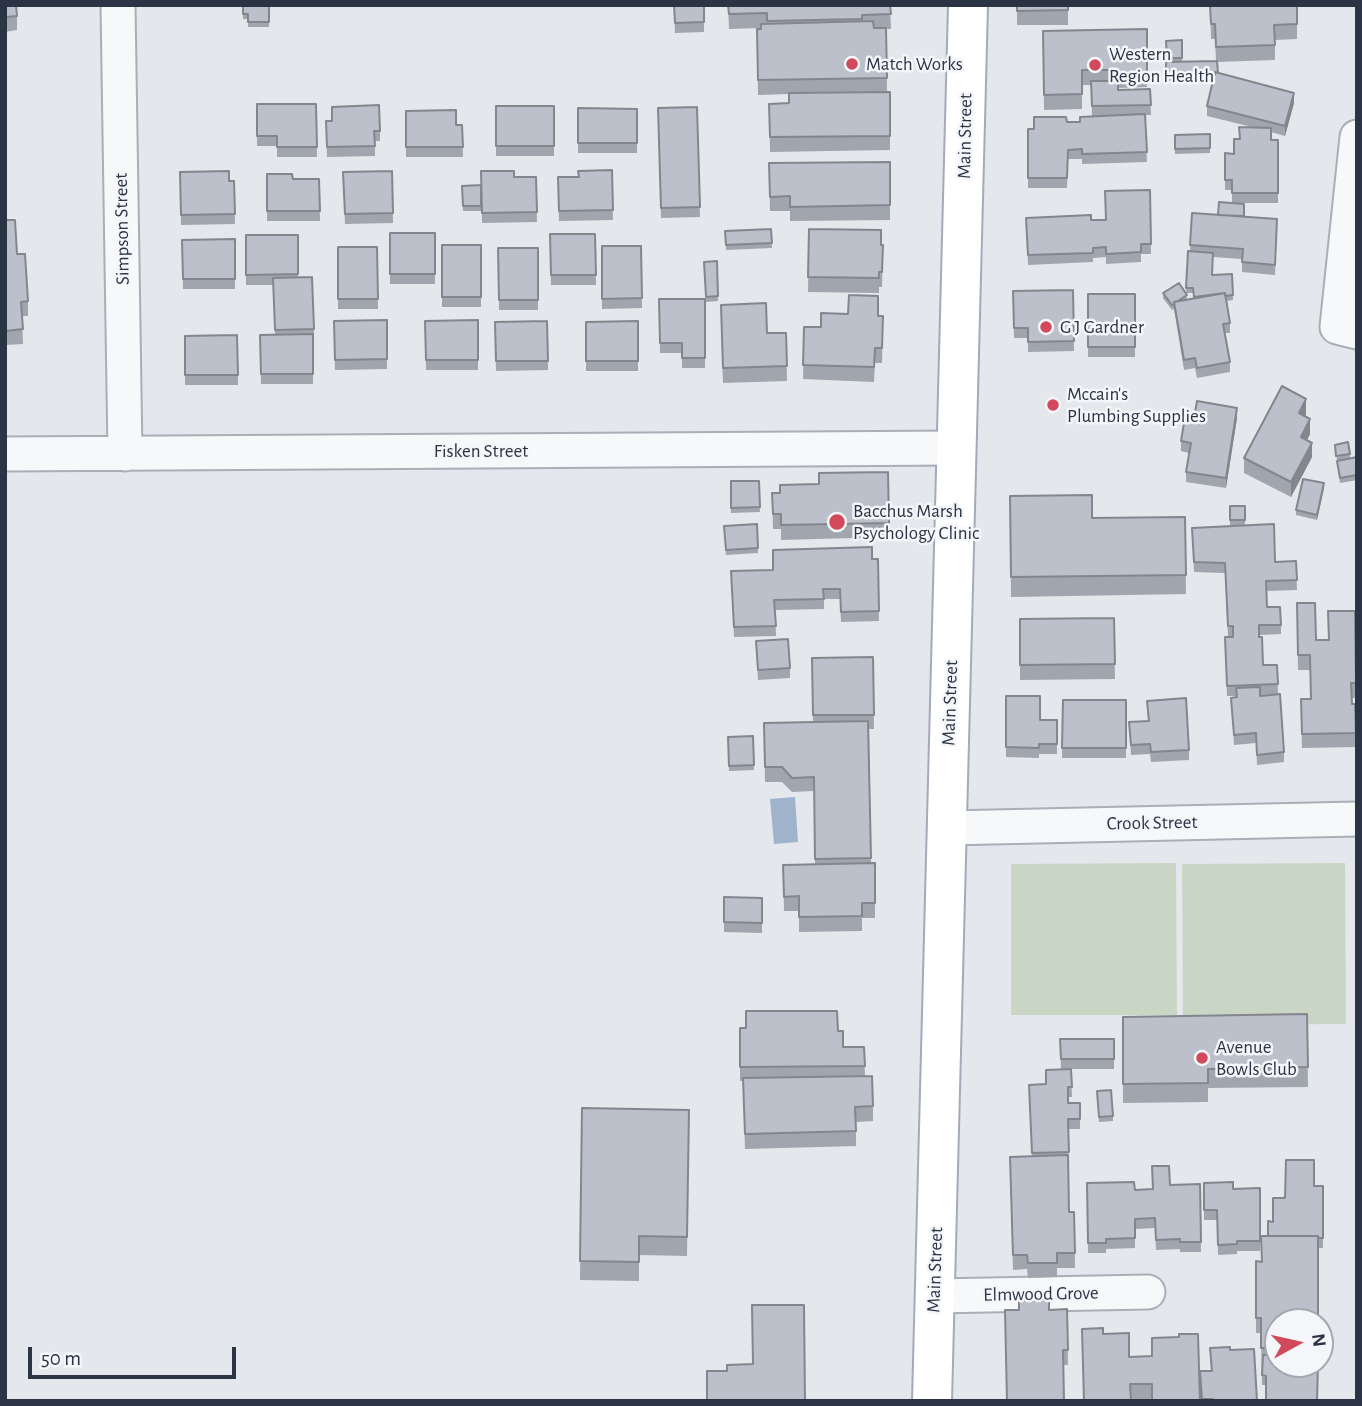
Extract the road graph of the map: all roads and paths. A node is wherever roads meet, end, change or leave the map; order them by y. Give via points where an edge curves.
1 (118, 5) edge
2 (968, 5) edge
3 (1357, 137) edge
4 (1357, 332) edge
5 (957, 448) junction
6 (5, 454) edge
7 (125, 454) junction
8 (1357, 820) edge
9 (947, 828) junction
10 (1148, 1292) dead end
11 (935, 1296) junction
12 (932, 1401) edge

1 - 7 street, Simpson Street
2 - 5 main road, Main Street
3 - 4 street via 1337,327
5 - 7 street, Fisken Street
5 - 9 main road, Main Street
6 - 7 street, Fisken Street
8 - 9 street, Crook Street
9 - 11 main road, Main Street
10 - 11 street, Elmwood Grove
11 - 12 main road, Main Street

